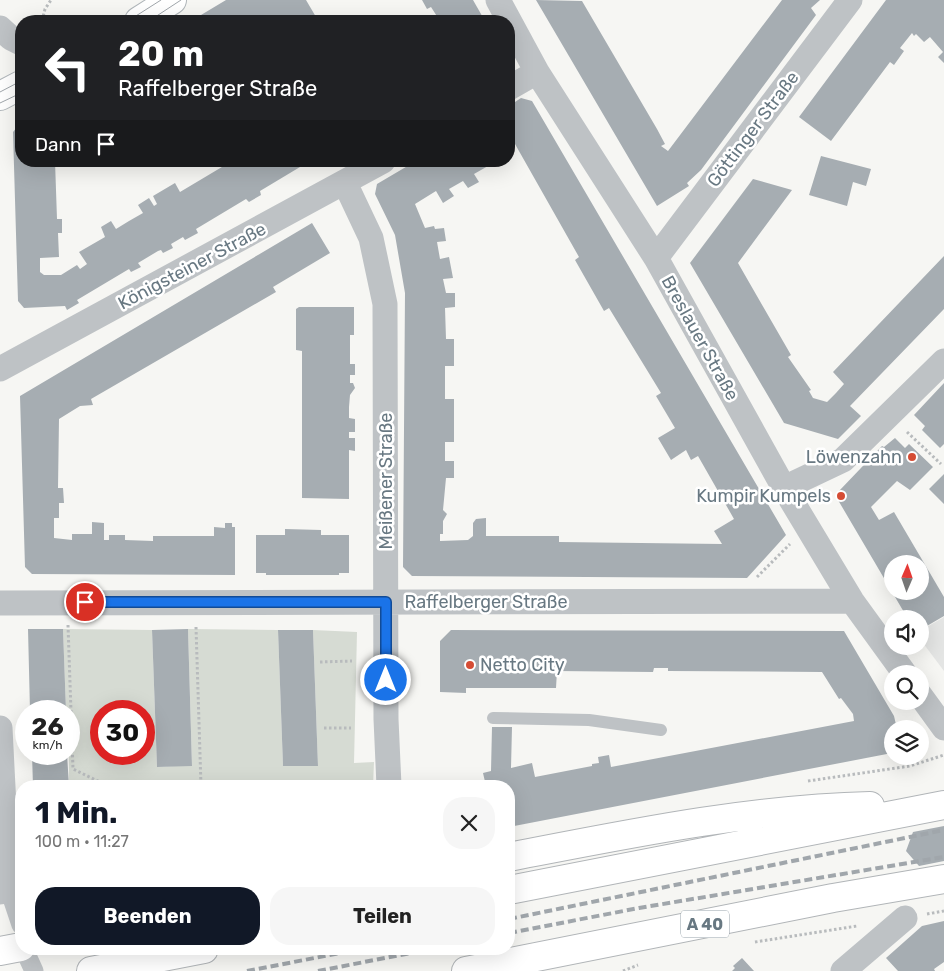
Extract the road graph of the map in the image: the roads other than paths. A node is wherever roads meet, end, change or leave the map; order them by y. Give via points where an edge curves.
1 (172, 0) edge
2 (498, 0) edge
3 (850, 0) edge
4 (148, 15) edge
5 (506, 15) edge
6 (0, 28) edge
7 (515, 31) edge
8 (15, 40) edge
9 (537, 72) junction
10 (515, 85) edge
11 (15, 88) edge
12 (0, 96) edge
13 (373, 167) edge
14 (345, 183) junction
15 (656, 258) junction
16 (944, 361) edge
17 (0, 369) edge
18 (784, 488) junction
19 (852, 601) junction
20 (386, 602) junction
21 (0, 603) edge
22 (898, 665) edge
23 (929, 707) edge
24 (493, 718) dead end
25 (0, 728) edge
26 (944, 728) edge
27 (662, 730) dead end
28 (389, 780) edge
29 (944, 805) edge
30 (515, 856) edge
31 (944, 879) edge
32 (4, 889) edge
33 (515, 889) edge
34 (15, 912) edge
35 (905, 918) dead end
36 (0, 951) edge
37 (15, 954) edge
38 (173, 955) edge
39 (91, 971) edge
40 (466, 971) edge
41 (843, 971) edge

1 - 4 main road
2 - 5 street, Breslauer Straße
3 - 15 street, Göttinger Straße
6 - 8 street
7 - 9 street, Breslauer Straße
9 - 10 street
9 - 15 street, Breslauer Straße
11 - 12 main road
13 - 14 street, Königsteiner Straße
14 - 17 street, Königsteiner Straße
14 - 20 street, Meißener Straße via 371,238 385,304
15 - 18 street, Breslauer Straße
16 - 18 street via 844,460
18 - 19 street, Breslauer Straße
19 - 20 street, Raffelberger Straße
19 - 22 street, Breslauer Straße
20 - 21 street, Raffelberger Straße
20 - 28 street, Meißener Straße
23 - 26 street
24 - 27 lane via 589,720
25 - 32 street
29 - 30 main road via 823,808 741,816
29 - 33 main road
31 - 40 main road, A 40
32 - 34 street
35 - 41 street
36 - 37 main road
38 - 39 main road

